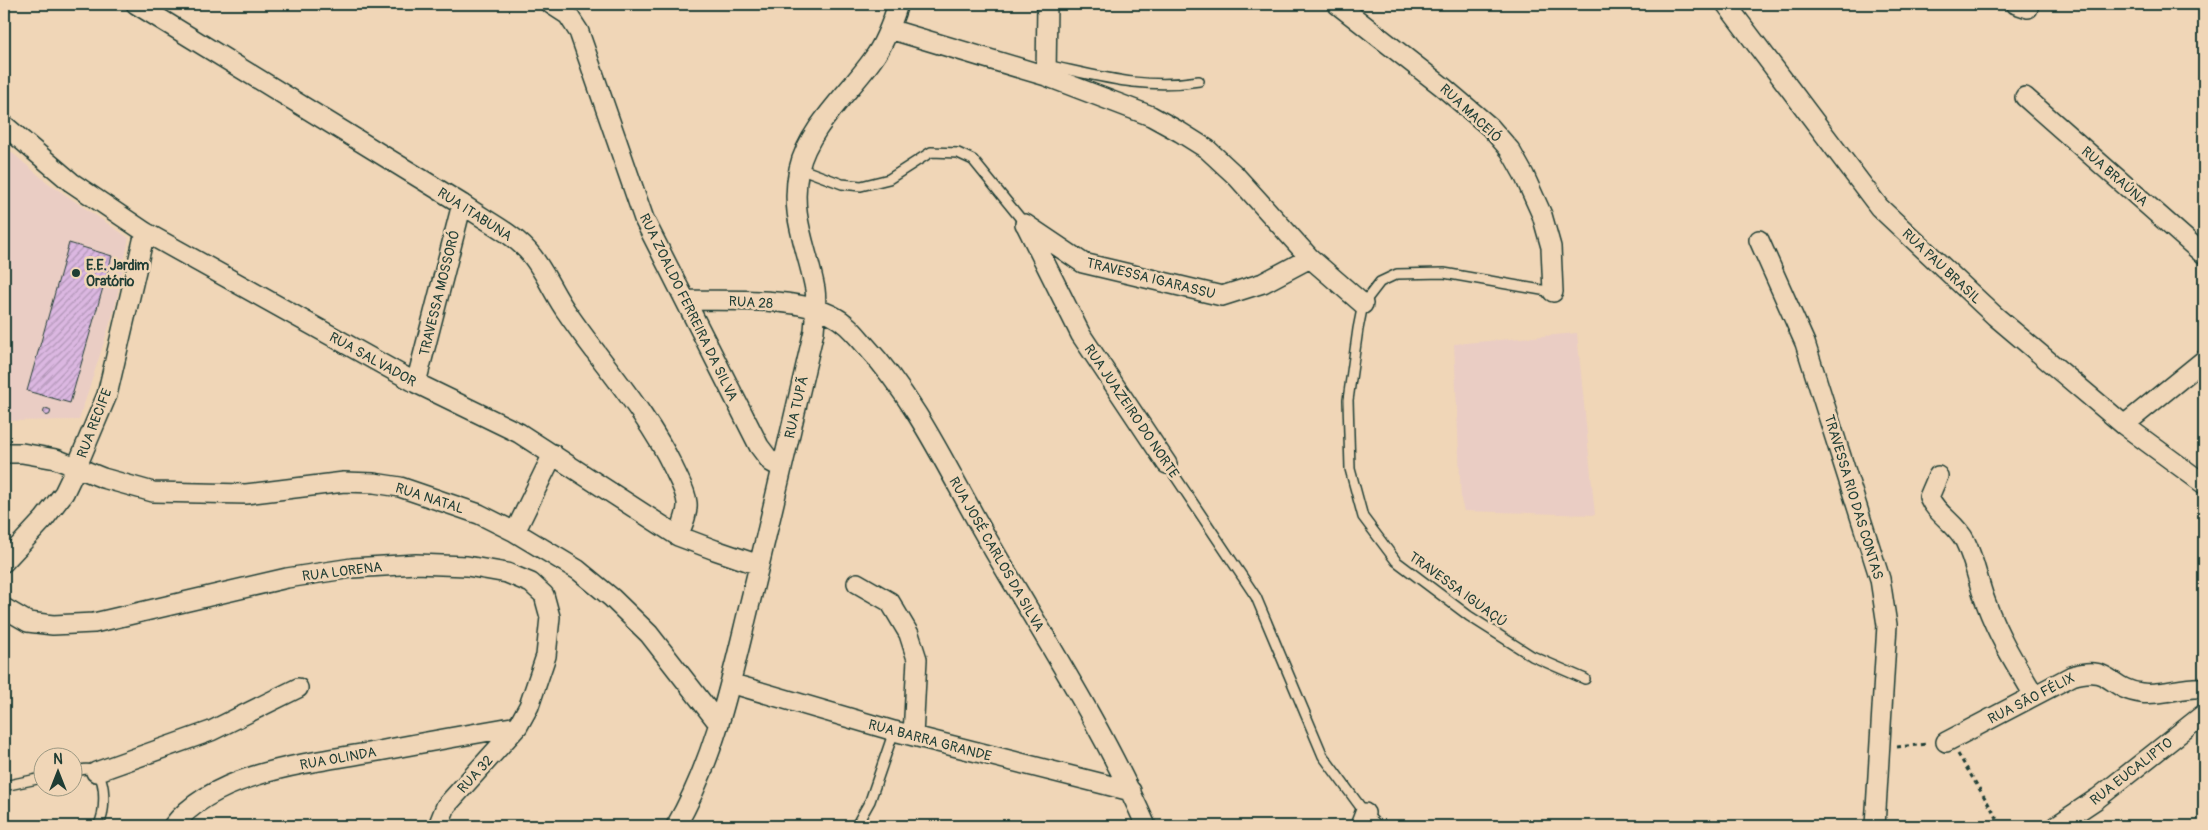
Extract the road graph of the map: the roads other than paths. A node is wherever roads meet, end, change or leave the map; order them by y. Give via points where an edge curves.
1 (136, 4) edge
2 (551, 4) edge
3 (898, 4) edge
4 (1047, 4) edge
5 (1337, 4) edge
6 (1726, 4) edge
7 (889, 29) junction
8 (1046, 70) junction
9 (1199, 81) dead end
10 (2025, 97) dead end
11 (4, 125) edge
12 (800, 168) junction
13 (462, 204) junction
14 (1025, 224) junction
15 (145, 232) junction
16 (1759, 240) dead end
17 (2204, 254) edge
18 (1310, 258) junction
19 (1553, 292) joint
20 (686, 300) junction
21 (1363, 304) junction
22 (816, 308) junction
23 (2204, 360) edge
24 (416, 383) junction
25 (2124, 425) junction
26 (4, 453) edge
27 (553, 454) junction
28 (1167, 464) joint
29 (77, 466) junction
30 (782, 468) junction
31 (1938, 476) dead end
32 (2204, 484) edge
33 (515, 532) junction
34 (678, 536) junction
35 (4, 562) edge
36 (759, 564) junction
37 (857, 583) dead end
38 (4, 608) edge
39 (1585, 679) dead end
40 (730, 682) junction
41 (298, 688) dead end
42 (2204, 688) edge
43 (2034, 695) junction
44 (2204, 714) edge
45 (719, 724) junction
46 (518, 726) junction
47 (894, 731) junction
48 (913, 736) junction
49 (1948, 741) road end
50 (82, 770) edge
51 (96, 772) junction
52 (32, 780) edge
53 (4, 786) edge
54 (1131, 792) junction
55 (1368, 822) edge
56 (98, 826) edge
57 (173, 826) edge
58 (438, 826) edge
59 (676, 826) edge
60 (856, 826) edge
61 (1146, 826) edge
62 (1875, 826) edge
63 (2056, 826) edge

1 - 13 street, RUA ITABUNA
2 - 20 street, RUA ZOALDO FERREIRA DA SILVA via 568,15 579,32 644,219
3 - 7 street, RUA TUPÃ
4 - 8 street
5 - 19 street, RUA MACEIÓ via 1443,86 1490,127 1510,150 1542,215 1551,247
6 - 25 street, RUA PAU BRASIL via 1879,207 1995,316
7 - 8 street
7 - 12 street, RUA TUPÃ via 874,58 810,140
8 - 9 lane via 1162,85
8 - 18 street via 1151,116 1207,149 1236,176
10 - 17 street, RUA BRAÚNA
11 - 15 street, RUA SALVADOR via 70,182
12 - 14 lane, RUA JUAZEIRO DO NORTE via 842,184 861,186 889,180 931,152 958,153 973,160
12 - 22 street, RUA TUPÃ via 796,214 815,290
13 - 24 street, TRAVESSA MOSSORÓ
13 - 34 street, RUA ITABUNA via 528,250 566,312 640,410 664,448 687,503 685,520
14 - 18 street, TRAVESSA IGARASSU via 1083,263 1222,296 1263,283
14 - 28 street, RUA JUAZEIRO DO NORTE via 1081,335
15 - 24 street, RUA SALVADOR
15 - 29 street, RUA RECIFE via 107,395
16 - 62 street, TRAVESSA RIO DAS CONTAS via 1805,343 1880,579 1887,625
18 - 21 street
19 - 21 lane via 1444,273 1397,274 1380,282
20 - 22 street, RUA 28 via 766,302
20 - 30 street, RUA ZOALDO FERREIRA DA SILVA via 758,446 771,462
21 - 39 lane, TRAVESSA IGUAÇÚ via 1348,400 1350,469 1363,517 1396,561 1469,616 1532,656
22 - 30 street, RUA TUPÃ via 814,331
22 - 54 street, RUA JOSÉ CARLOS DA SILVA via 848,327 880,361 906,396
23 - 25 street
24 - 27 street, RUA SALVADOR via 519,433
25 - 32 street, RUA PAU BRASIL
26 - 29 street, RUA NATAL via 56,459
27 - 33 street
27 - 34 street, RUA SALVADOR
28 - 55 lane, RUA JUAZEIRO DO NORTE via 1256,597 1323,756
29 - 33 street, RUA NATAL via 128,487 181,494 246,494 344,482 400,487 479,514
29 - 35 street, RUA RECIFE via 64,493
30 - 36 street, RUA TUPÃ
31 - 43 street via 1929,497 1965,539 2004,645
33 - 45 street, RUA NATAL via 578,570 612,598 649,634
34 - 36 street, RUA SALVADOR
36 - 40 street, RUA TUPÃ
37 - 48 street via 890,602 909,634 917,659
38 - 46 street, RUA LORENA via 28,622 54,625 94,623 287,578 352,568 416,564 467,566 507,573 531,583 544,595 550,617 546,656 529,706
40 - 45 street, RUA TUPÃ
40 - 47 street, RUA BARRA GRANDE
41 - 51 street via 211,731
42 - 43 street, RUA SÃO FÉLIX via 2141,693 2119,686 2104,675 2086,672
43 - 49 street, RUA SÃO FÉLIX
44 - 63 street, RUA EUCALIPTO via 2098,798
45 - 59 street, RUA TUPÃ via 698,784
46 - 57 street, RUA OLINDA via 271,770 229,786 192,806
46 - 58 street, RUA 32 via 446,806
47 - 48 street, RUA BARRA GRANDE
47 - 60 lane via 870,800
48 - 54 street, RUA BARRA GRANDE
50 - 51 lane
51 - 56 lane via 102,782 104,810
52 - 53 lane
54 - 61 street, RUA JOSÉ CARLOS DA SILVA

